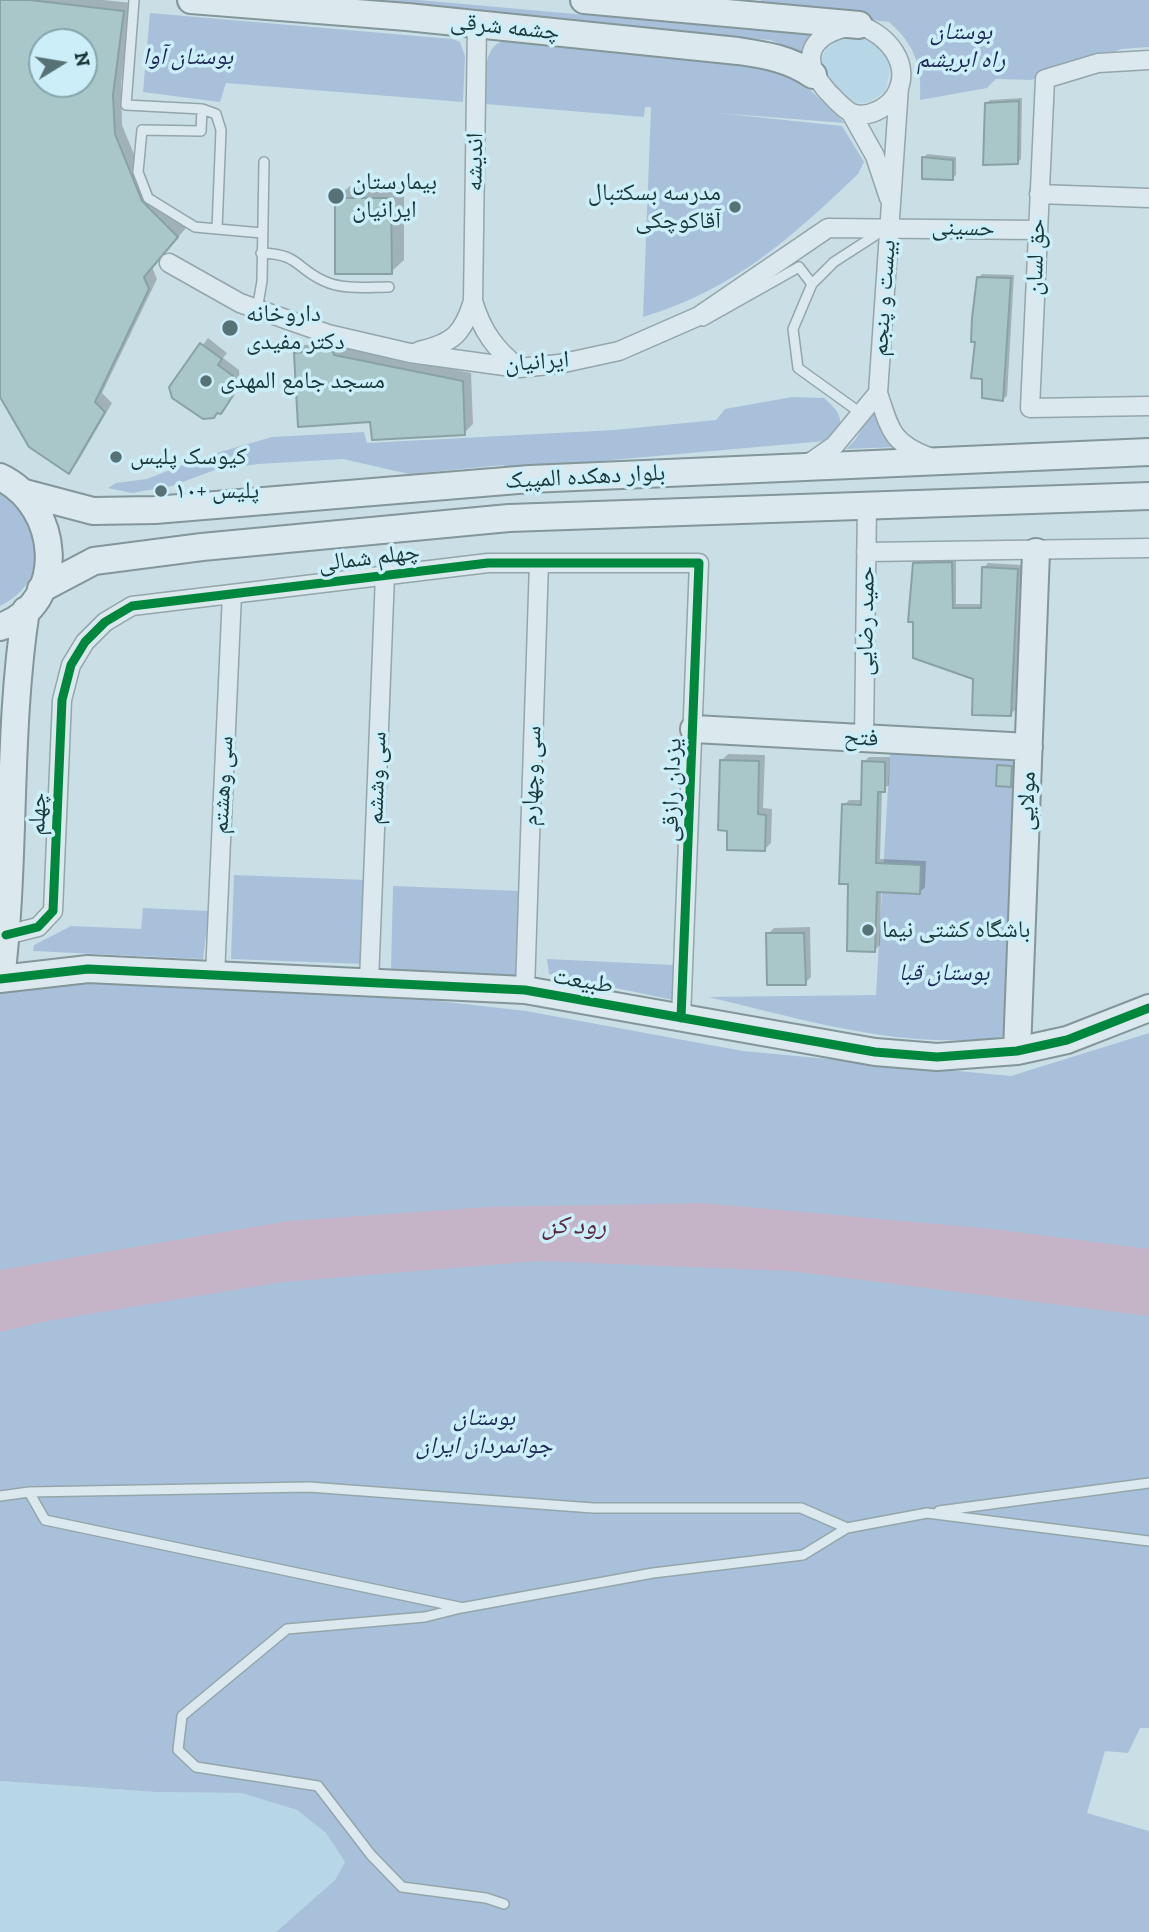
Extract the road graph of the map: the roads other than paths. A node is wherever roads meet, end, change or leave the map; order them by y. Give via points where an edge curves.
1 (134, 0) edge
2 (191, 0) edge
3 (595, 1) edge
4 (477, 24) junction
5 (859, 25) junction
6 (1149, 60) edge
7 (813, 75) junction
8 (899, 86) junction
9 (202, 109) junction
10 (852, 113) junction
11 (264, 162) dead end
12 (1039, 194) junction
13 (1149, 198) edge
14 (891, 204) junction
15 (889, 227) junction
16 (217, 229) junction
17 (1037, 230) junction
18 (262, 233) junction
19 (261, 253) junction
20 (169, 263) dead end
21 (812, 284) junction
22 (389, 287) dead end
23 (473, 301) junction
24 (257, 310) junction
25 (687, 321) junction
26 (410, 354) junction
27 (519, 368) junction
28 (878, 393) junction
29 (1149, 406) edge
30 (862, 414) junction
31 (1149, 452) edge
32 (935, 459) junction
33 (805, 466) junction
34 (1, 476) edge
35 (25, 493) junction
36 (1149, 496) edge
37 (867, 504) junction
38 (1149, 548) edge
39 (866, 552) junction
40 (1036, 552) junction
41 (539, 563) junction
42 (699, 563) joint
43 (385, 575) junction
44 (232, 594) junction
45 (34, 599) junction
46 (0, 626) edge
47 (71, 665) joint
48 (694, 729) junction
49 (864, 738) junction
50 (1029, 747) junction
51 (6, 935) junction
52 (215, 975) junction
53 (0, 979) edge
54 (369, 982) junction
55 (525, 990) junction
56 (1149, 1009) edge
57 (681, 1018) junction
58 (1017, 1051) junction
59 (1149, 1483) edge
60 (29, 1492) junction
61 (0, 1496) edge
62 (927, 1513) junction
63 (847, 1528) junction
64 (1149, 1541) edge
65 (461, 1608) junction
66 (504, 1904) dead end

1 - 9 lane via 126,105
2 - 4 street, چشمه شرقی
3 - 5 street
4 - 7 street, چشمه شرقی via 762,54 799,65
4 - 23 street, اندیشه
5 - 7 street via 830,32 819,40 811,63
5 - 8 street via 880,34 894,51
6 - 12 street, حق لسان via 1098,63 1045,79
7 - 10 street
8 - 10 street via 880,109
8 - 14 street, بیست و پنجم
9 - 16 lane via 216,114 221,130
9 - 16 lane via 201,131 142,130 138,172 148,198 195,227
10 - 14 street, بیست و پنجم via 875,156
11 - 18 lane
12 - 13 street
12 - 17 street, حق لسان
14 - 15 street, بیست و پنجم
15 - 17 street, حسینی
15 - 21 lane via 834,262
15 - 25 street, ایرانیان via 841,226 819,232
15 - 28 street, بیست و پنجم
16 - 18 lane
17 - 29 street, حق لسان via 1030,408
18 - 19 lane
19 - 22 lane via 289,257 337,286
19 - 24 lane
20 - 24 street, ایرانیان
21 - 25 lane via 799,267 707,321
21 - 30 lane via 793,329 798,368
23 - 26 street via 466,325 451,340
23 - 27 street via 480,325 497,350
24 - 26 street, ایرانیان
25 - 27 street, ایرانیان via 619,351
26 - 27 street, ایرانیان
28 - 30 street
28 - 32 street via 892,435 905,448
30 - 33 street via 835,445
31 - 32 street, بلوار دهکده المپیک
32 - 33 street, بلوار دهکده المپیک
33 - 35 street, بلوار دهکده المپیک via 530,479 155,510 93,511
34 - 35 street
35 - 45 street via 41,514 49,538 49,564
36 - 37 street, بلوار دهکده المپیک
37 - 39 street, حمید رضایی
37 - 45 street, بلوار دهکده المپیک via 509,518 202,547 94,561
38 - 40 street
39 - 40 street
39 - 49 street, حمید رضایی
40 - 50 street, مولایی
41 - 42 street, چهلم شمالی
41 - 43 street, چهلم شمالی
41 - 55 street, سی وچهارم
42 - 48 street, یزدان رازقی
43 - 44 street, چهلم شمالی
43 - 54 street, سی وششم
44 - 47 street, چهلم شمالی via 132,606 98,629
44 - 52 street, سی وهشتم
45 - 46 street, بلوار دهکده المپیک
45 - 51 street via 17,675
47 - 51 street, چهلم via 62,700 53,911 38,928
48 - 49 street, فتح
48 - 57 street, یزدان رازقی
49 - 50 street, فتح
50 - 58 street, مولایی
51 - 53 street
52 - 53 street, طبیعت via 88,969
52 - 54 street, طبیعت
54 - 55 street, طبیعت
55 - 57 street, طبیعت
56 - 58 street, طبیعت via 1067,1040
57 - 58 street, طبیعت via 887,1053 937,1057
59 - 62 lane
60 - 61 lane
60 - 63 lane via 309,1487 593,1508 801,1508
60 - 65 lane via 45,1520
62 - 63 lane
62 - 64 lane
63 - 65 lane via 803,1555 653,1573
65 - 66 lane via 425,1617 287,1629 182,1716 178,1750 196,1768 318,1786 402,1887

